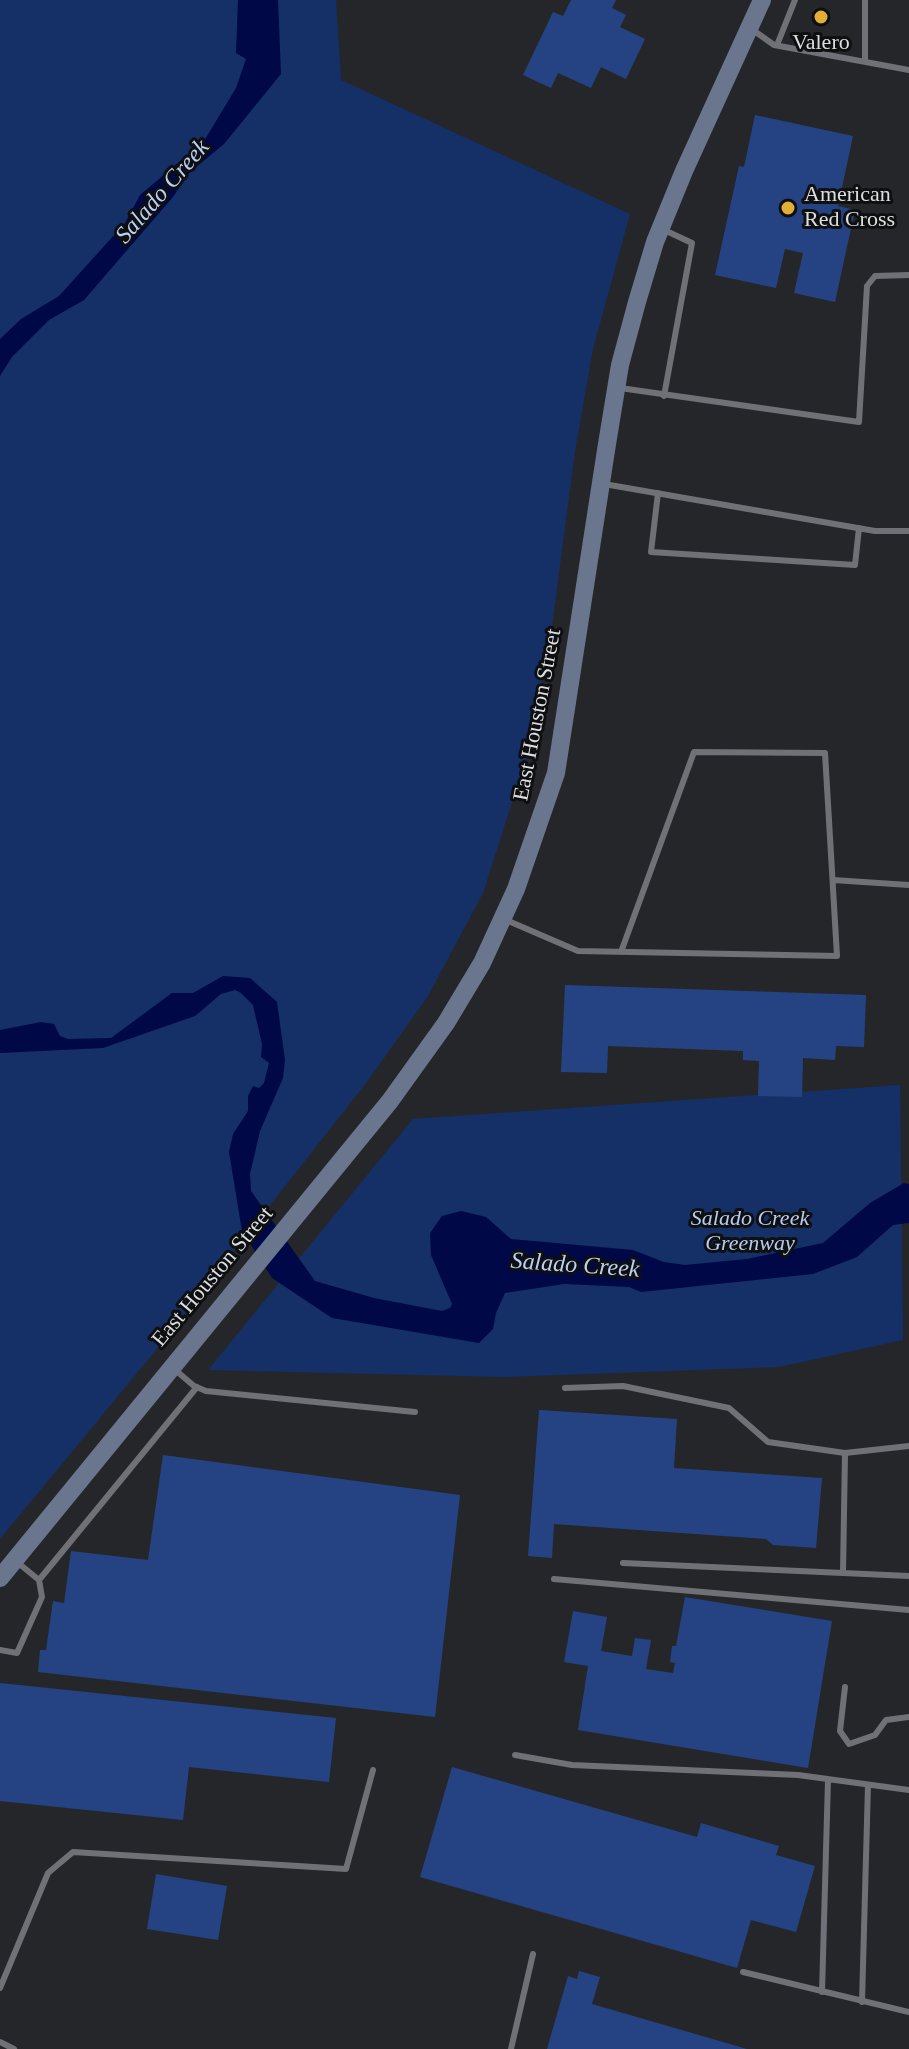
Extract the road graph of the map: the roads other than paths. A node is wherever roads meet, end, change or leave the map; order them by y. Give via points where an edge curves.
1 (762, 0) edge
2 (795, 0) edge
3 (865, 0) edge
4 (750, 27) junction
5 (777, 45) junction
6 (865, 61) junction
7 (909, 70) edge
8 (661, 228) junction
9 (909, 275) edge
10 (617, 388) junction
11 (664, 396) junction
12 (600, 483) junction
13 (658, 493) junction
14 (859, 528) junction
15 (909, 531) edge
16 (833, 880) junction
17 (909, 885) edge
18 (503, 919) junction
19 (621, 952) junction
20 (170, 1366) junction
21 (197, 1387) junction
22 (565, 1388) dead end
23 (415, 1412) dead end
24 (909, 1446) edge
25 (845, 1453) junction
26 (14, 1560) junction
27 (623, 1563) dead end
28 (843, 1573) junction
29 (909, 1576) edge
30 (0, 1578) edge
31 (554, 1579) dead end
32 (39, 1580) junction
33 (909, 1610) edge
34 (0, 1650) edge
35 (845, 1687) dead end
36 (909, 1717) edge
37 (515, 1755) dead end
38 (373, 1770) dead end
39 (828, 1780) junction
40 (868, 1785) junction
41 (909, 1790) edge
42 (533, 1954) dead end
43 (743, 1972) dead end
44 (0, 1988) edge
45 (822, 1992) junction
46 (862, 2002) junction
47 (909, 2012) edge
48 (0, 2042) edge
49 (14, 2049) edge
50 (511, 2049) edge

1 - 4 main road, East Houston Street
2 - 5 lane
3 - 6 lane
4 - 5 lane
4 - 8 main road, East Houston Street
5 - 6 lane
6 - 7 lane
8 - 10 main road, East Houston Street
8 - 11 lane via 692,243
9 - 11 lane via 875,276 867,286 859,422
10 - 11 lane
10 - 12 main road, East Houston Street
12 - 13 lane
12 - 18 main road, East Houston Street via 556,773
13 - 14 lane
13 - 14 lane via 651,552 855,565
14 - 15 lane
16 - 17 lane
16 - 19 lane via 837,956
16 - 19 lane via 825,753 694,752
18 - 19 lane via 578,951
18 - 20 main road, East Houston Street via 446,1023 390,1101
20 - 21 lane
20 - 26 main road, East Houston Street
21 - 23 lane
21 - 32 lane
22 - 25 lane via 623,1386 729,1408 768,1442
24 - 25 lane
25 - 28 lane
26 - 30 main road, East Houston Street
26 - 32 lane
27 - 28 lane
28 - 29 lane
31 - 33 lane
32 - 34 lane via 42,1597 17,1653
35 - 36 lane via 840,1731 849,1744 875,1735 886,1720
37 - 39 lane via 572,1765
38 - 44 lane via 346,1869 73,1852 48,1873
39 - 40 lane
39 - 45 lane
40 - 41 lane
40 - 46 lane
42 - 50 lane
43 - 45 lane
45 - 46 lane
46 - 47 lane
48 - 49 lane

